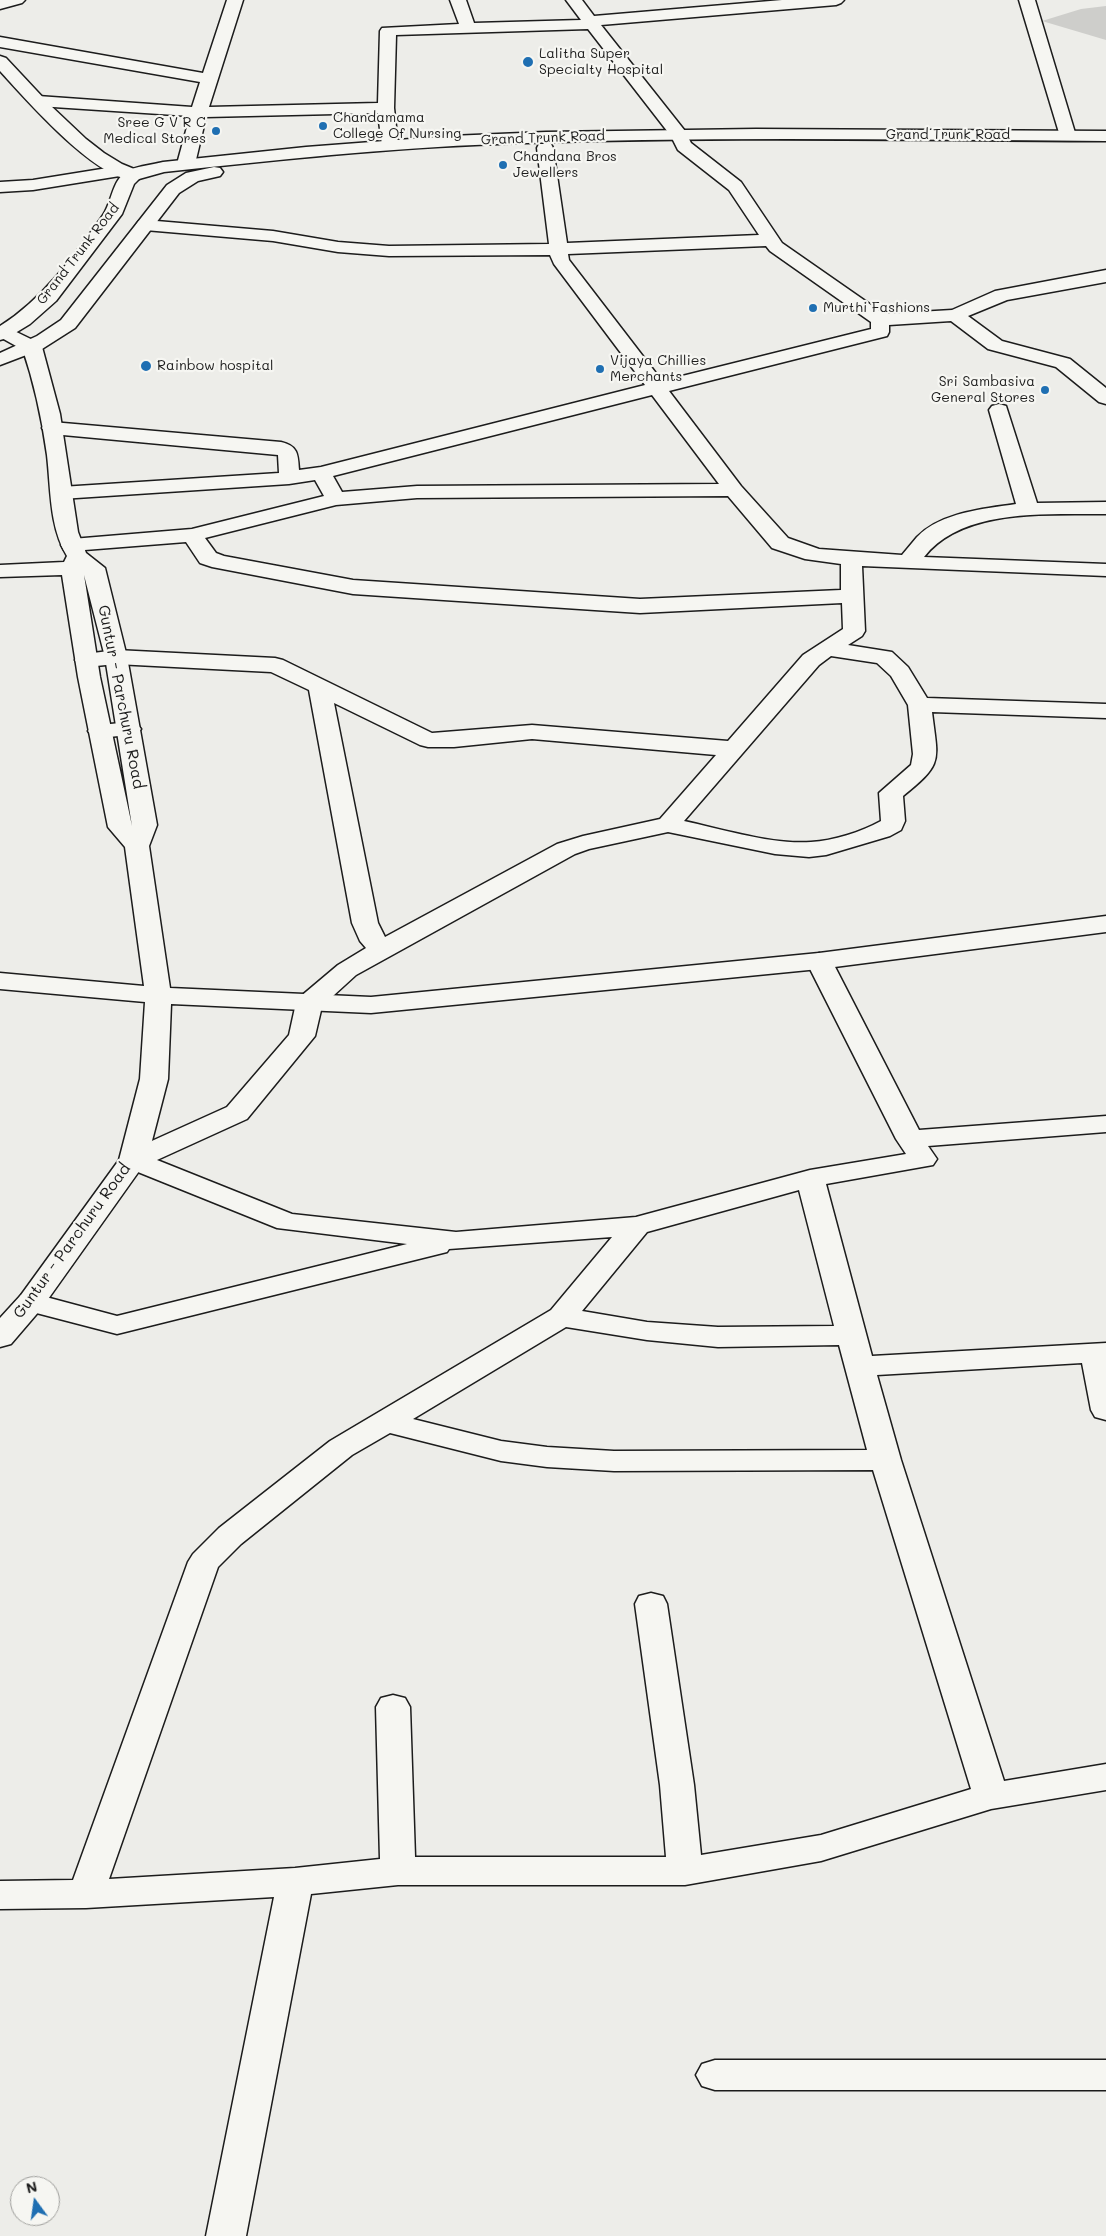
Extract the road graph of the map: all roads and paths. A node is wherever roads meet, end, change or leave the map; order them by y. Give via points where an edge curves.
1 (17, 0) edge
2 (235, 0) edge
3 (458, 0) edge
4 (574, 0) edge
5 (836, 0) edge
6 (1027, 0) edge
7 (798, 1) edge
8 (0, 4) edge
9 (590, 23) junction
10 (468, 28) junction
11 (0, 42) edge
12 (0, 61) edge
13 (210, 79) junction
14 (38, 101) junction
15 (386, 108) junction
16 (199, 112) junction
17 (1068, 136) junction
18 (1106, 136) edge
19 (682, 140) junction
20 (390, 145) junction
21 (1106, 145) edge
22 (546, 148) junction
23 (186, 164) junction
24 (127, 173) junction
25 (0, 187) edge
26 (145, 225) junction
27 (771, 240) junction
28 (559, 249) junction
29 (1106, 276) edge
30 (955, 315) junction
31 (880, 320) junction
32 (2, 333) edge
33 (32, 347) junction
34 (0, 359) edge
35 (657, 389) junction
36 (1106, 398) edge
37 (999, 410) dead end
38 (52, 428) junction
39 (321, 473) junction
40 (289, 478) junction
41 (734, 490) junction
42 (61, 493) junction
43 (336, 499) junction
44 (1106, 508) edge
45 (1028, 509) junction
46 (192, 535) junction
47 (852, 558) junction
48 (79, 560) junction
49 (908, 562) junction
50 (0, 570) edge
51 (1106, 570) edge
52 (853, 596) junction
53 (826, 648) junction
54 (116, 657) junction
55 (86, 660) junction
56 (320, 688) junction
57 (920, 705) junction
58 (1106, 712) edge
59 (129, 728) junction
60 (100, 731) junction
61 (734, 749) junction
62 (668, 825) junction
63 (137, 846) junction
64 (1106, 924) edge
65 (384, 948) junction
66 (819, 961) junction
67 (0, 980) edge
68 (158, 996) junction
69 (308, 1003) junction
70 (1106, 1124) edge
71 (910, 1139) junction
72 (133, 1160) junction
73 (810, 1178) junction
74 (637, 1226) junction
75 (456, 1241) junction
76 (31, 1302) junction
77 (561, 1317) junction
78 (851, 1335) junction
79 (0, 1336) edge
80 (1100, 1353) edge
81 (860, 1366) junction
82 (1106, 1410) edge
83 (384, 1422) junction
84 (885, 1460) junction
85 (651, 1604) dead end
86 (393, 1707) dead end
87 (1106, 1777) edge
88 (991, 1796) junction
89 (398, 1871) junction
90 (685, 1871) junction
91 (295, 1882) junction
92 (86, 1894) junction
93 (0, 1895) edge
94 (715, 2075) dead end
95 (1106, 2075) edge
96 (226, 2236) edge

1 - 8 street
2 - 13 street
3 - 10 street
4 - 9 street
5 - 7 street
6 - 17 street
7 - 9 street
9 - 10 street
9 - 19 street
10 - 15 street via 388,31
11 - 13 street
12 - 14 street
13 - 16 street
14 - 16 street
14 - 24 street via 103,162
15 - 16 street
15 - 20 street
16 - 23 street
17 - 18 street, Grand Trunk Road
17 - 19 street, Grand Trunk Road
19 - 20 street, Grand Trunk Road via 544,136
19 - 21 street, Grand Trunk Road
19 - 22 street, Grand Trunk Road
19 - 27 street via 735,186
20 - 23 street, Grand Trunk Road
22 - 26 street, Grand Trunk Road via 396,155 192,176 173,189
22 - 28 street
23 - 24 street, Grand Trunk Road
24 - 25 street
24 - 32 street, Grand Trunk Road via 113,214 49,298
26 - 28 street via 272,236 359,249
26 - 33 street, Grand Trunk Road via 68,324
27 - 28 street
27 - 31 street via 776,247
28 - 35 street via 560,260
29 - 30 street via 1002,295
30 - 31 street
30 - 36 street via 995,345 1063,363
31 - 35 street via 880,332
32 - 33 street
33 - 34 street, Grand Trunk Road
33 - 38 street, Guntur - Parchuru Road
35 - 39 street
35 - 41 street
37 - 45 street
38 - 40 street via 281,448 288,452
38 - 42 street, Guntur - Parchuru Road
39 - 40 street
39 - 43 street
40 - 42 street
41 - 43 street via 417,492
41 - 47 street via 780,543 805,552
42 - 48 street, Guntur - Parchuru Road
43 - 46 street
44 - 45 street
45 - 49 street via 961,522 941,530 926,540
46 - 48 street
46 - 52 street via 208,558 220,562 359,588 640,606
47 - 49 street
47 - 52 street
48 - 50 street
48 - 54 street, Guntur - Parchuru Road
48 - 55 street, Guntur - Parchuru Road
49 - 51 street
52 - 53 street via 854,631
53 - 57 street via 884,657 900,672
53 - 61 street via 811,660
54 - 55 street
54 - 56 street via 275,665
54 - 59 street, Guntur - Parchuru Road
55 - 60 street, Guntur - Parchuru Road
56 - 61 street via 428,740 532,732
56 - 65 street via 365,923 373,941
57 - 58 street
57 - 62 street via 925,754 923,766 892,793 892,825 881,831 826,848 792,850
59 - 60 street
59 - 63 street, Guntur - Parchuru Road via 145,825
60 - 63 street, Guntur - Parchuru Road via 120,827
61 - 62 street
62 - 65 street via 566,849
63 - 68 street, Guntur - Parchuru Road
64 - 66 street
65 - 69 street via 347,970
66 - 69 street via 400,1003
66 - 71 street
67 - 68 street
68 - 69 street
68 - 72 street, Guntur - Parchuru Road via 154,1079
69 - 72 street via 302,1036 237,1113
70 - 71 street
71 - 73 street via 923,1159
72 - 75 street via 287,1222
72 - 76 street, Guntur - Parchuru Road
73 - 74 street
73 - 78 street
74 - 75 street
74 - 77 street
75 - 76 street via 117,1325
76 - 79 street, Guntur - Parchuru Road
77 - 78 street via 647,1332 718,1337
77 - 83 street
78 - 81 street
80 - 81 street
80 - 82 street
81 - 84 street
83 - 84 street via 469,1444 547,1457 614,1461
83 - 92 street via 341,1448 230,1536 204,1562
84 - 88 street
85 - 90 street via 677,1785
86 - 89 street
87 - 88 street
88 - 90 street via 821,1848
89 - 90 street
89 - 91 street
91 - 92 street
91 - 96 street
92 - 93 street
94 - 95 street

